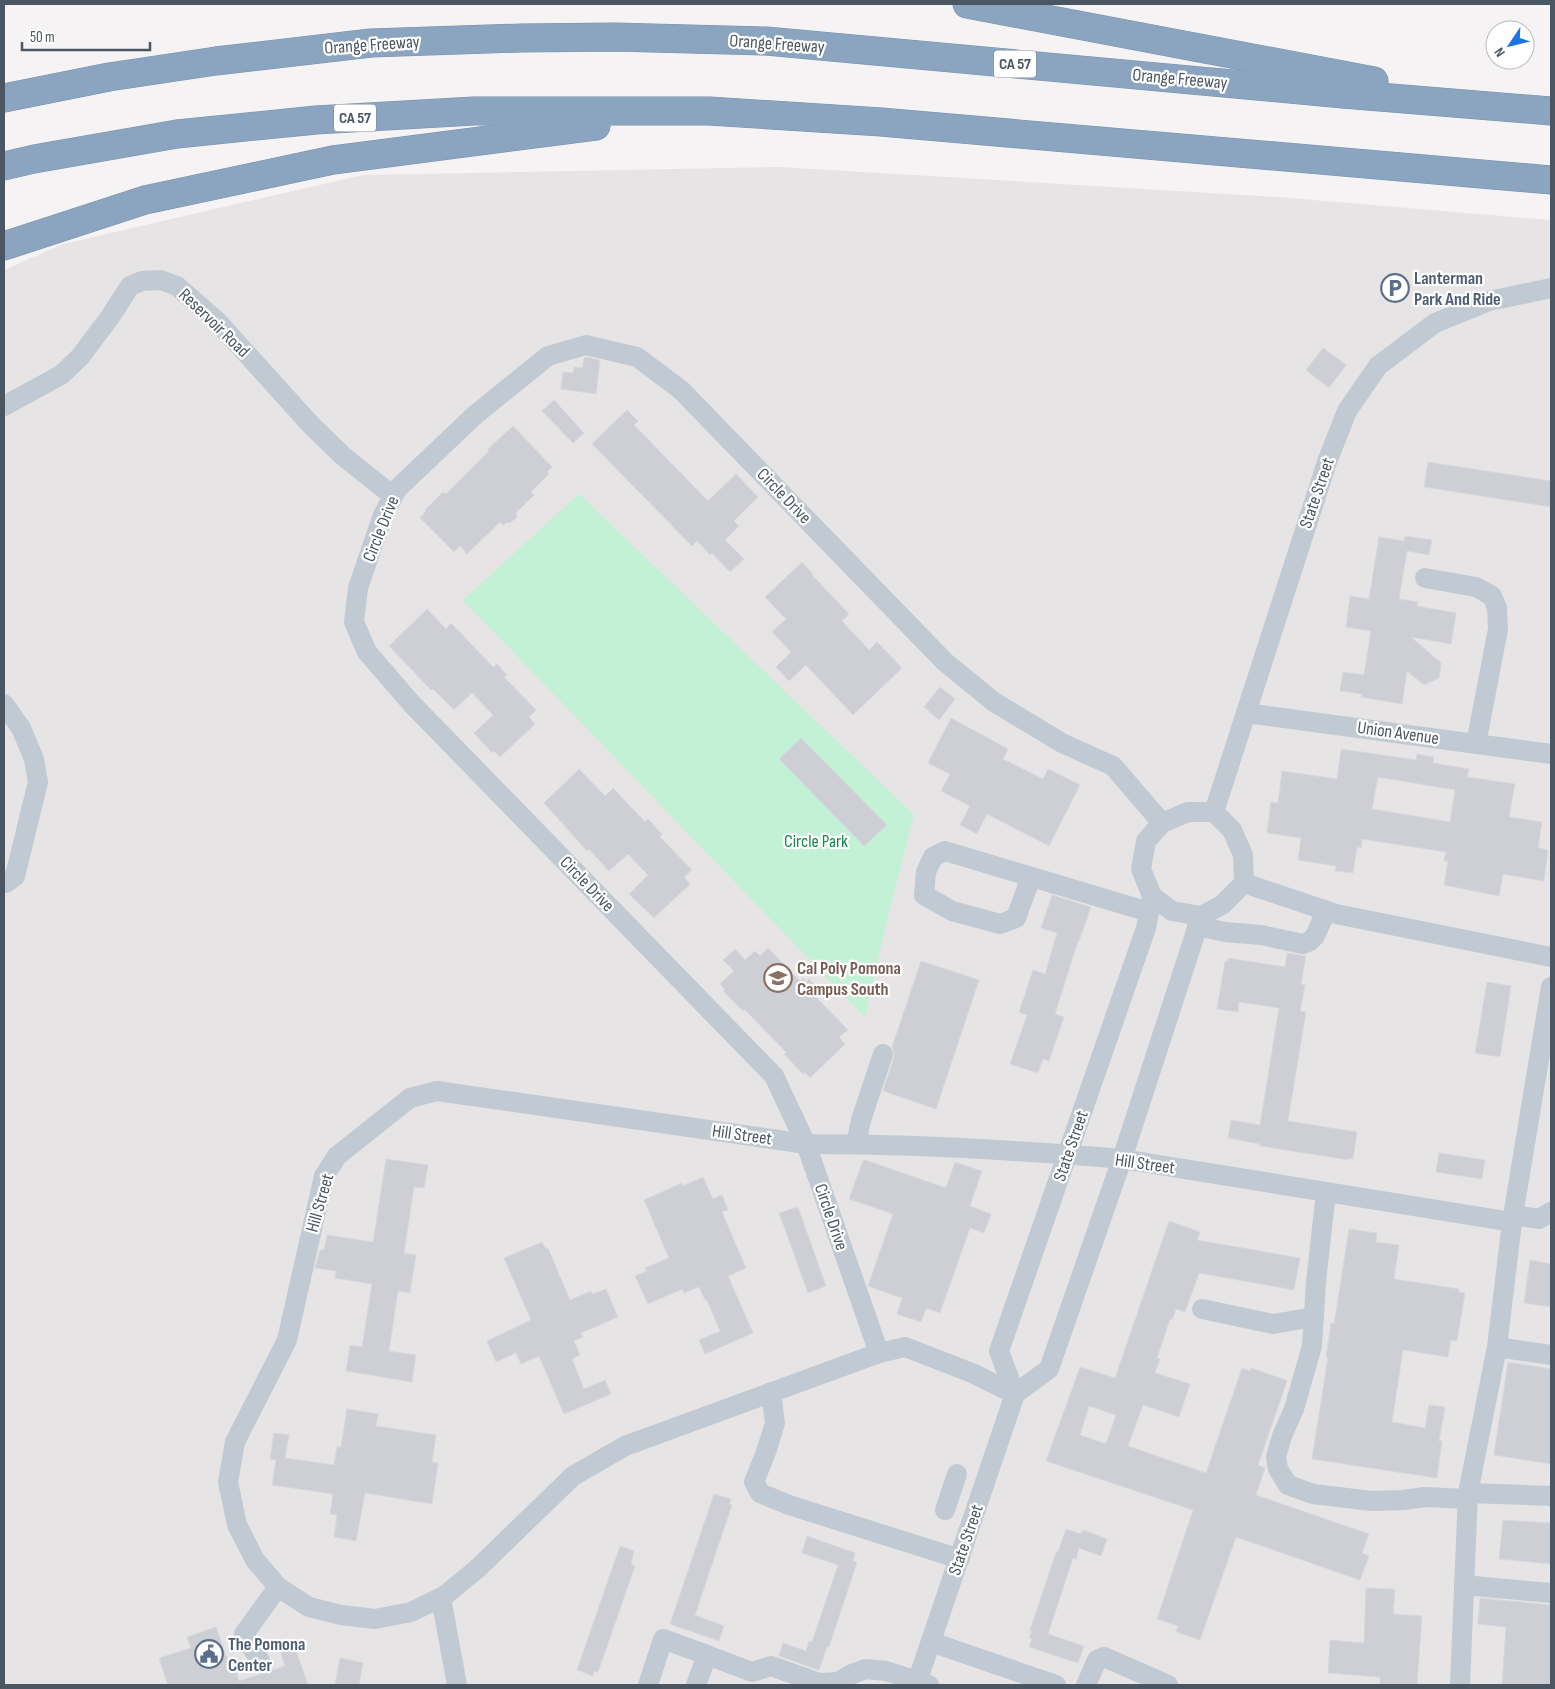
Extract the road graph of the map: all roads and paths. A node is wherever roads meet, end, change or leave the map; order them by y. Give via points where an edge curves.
1 (967, 4) edge
2 (4, 98) edge
3 (1509, 106) junction
4 (710, 111) junction
5 (1551, 111) edge
6 (4, 166) edge
7 (1551, 180) edge
8 (4, 246) edge
9 (1551, 288) edge
10 (4, 406) edge
11 (393, 496) junction
12 (1425, 578) dead end
13 (4, 704) edge
14 (1246, 713) junction
15 (1476, 744) junction
16 (1551, 754) edge
17 (1214, 812) junction
18 (1162, 823) junction
19 (1031, 877) junction
20 (9, 880) edge
21 (1244, 883) junction
22 (1151, 904) junction
23 (1326, 911) junction
24 (1199, 921) junction
25 (1551, 957) edge
26 (1551, 987) edge
27 (883, 1054) dead end
28 (1544, 1070) edge
29 (806, 1144) junction
30 (856, 1144) junction
31 (1068, 1154) junction
32 (1122, 1159) junction
33 (1326, 1192) junction
34 (1551, 1212) edge
35 (1512, 1218) junction
36 (1202, 1308) dead end
37 (1314, 1317) junction
38 (1497, 1347) junction
39 (879, 1353) junction
40 (1551, 1355) edge
41 (771, 1392) junction
42 (1015, 1394) junction
43 (957, 1474) dead end
44 (1468, 1496) junction
45 (1551, 1496) edge
46 (945, 1510) dead end
47 (960, 1559) junction
48 (1464, 1585) junction
49 (278, 1588) junction
50 (1551, 1593) edge
51 (441, 1598) junction
52 (931, 1642) junction
53 (707, 1655) junction
54 (260, 1660) dead end
55 (1089, 1678) edge
56 (750, 1679) edge
57 (921, 1684) edge
58 (457, 1685) edge
59 (648, 1685) edge
60 (696, 1685) edge
61 (1056, 1685) edge
62 (1168, 1685) edge
63 (1460, 1685) edge

1 - 3 highway
2 - 3 highway, Orange Freeway / CA 57 via 109,77 216,61 372,44 615,37 766,41 1343,94
3 - 5 highway, Orange Freeway / CA 57
4 - 6 highway, CA 57 via 474,112 316,120 177,134
4 - 7 highway, CA 57 via 881,122
4 - 8 highway via 334,160 145,200
9 - 14 street, State Street via 1489,301 1435,323 1378,366 1348,411 1327,462
10 - 11 street, Reservoir Road via 61,375 80,357 130,286 161,280 177,286 217,321 310,425
11 - 18 street, Circle Drive via 475,415 548,356 586,345 637,357 681,390 945,662 994,702 1062,743 1113,766
11 - 29 street, Circle Drive via 382,515 358,588 354,622 366,652 411,703 774,1076
12 - 15 street via 1476,587 1492,596 1497,608 1498,629
13 - 20 street via 21,728 34,759 38,782
14 - 15 street, Union Avenue
14 - 17 street, State Street
15 - 16 street, Union Avenue
17 - 18 street via 1188,812
17 - 21 street via 1232,830 1243,854
18 - 22 street via 1146,841 1141,869
19 - 19 street via 945,851 934,856 926,872 924,895 952,910 1000,924 1016,918
19 - 22 street
21 - 23 street
21 - 24 street via 1222,905
22 - 24 street
22 - 31 street, State Street via 1146,928
23 - 24 street via 1315,936 1306,944 1225,932
23 - 25 street
24 - 32 street
26 - 28 street
27 - 30 street
28 - 35 street
29 - 30 street, Hill Street
29 - 39 street, Circle Drive
29 - 49 street, Hill Street via 437,1091 410,1098 337,1156 324,1176 287,1340 235,1442 228,1482 237,1525 255,1560
30 - 31 street, Hill Street
31 - 32 street, Hill Street
31 - 42 street, State Street via 1000,1351
32 - 33 street, Hill Street
32 - 42 street via 1049,1370
33 - 35 street, Hill Street
33 - 37 street
34 - 35 street, Hill Street via 1540,1219
35 - 38 street
36 - 37 street via 1274,1324
37 - 44 street via 1312,1346 1276,1457 1278,1469 1288,1485 1313,1494 1372,1501
38 - 40 street
38 - 44 street
39 - 41 street
39 - 42 street via 905,1347 972,1372
41 - 47 street via 775,1423 754,1482 760,1493
41 - 51 street via 625,1446 574,1476 477,1570
42 - 47 street, State Street
43 - 46 street
44 - 45 street
44 - 48 street
47 - 52 street, State Street
48 - 50 street
48 - 63 street
49 - 51 street via 309,1607 375,1619 411,1612
49 - 54 street via 244,1634
51 - 58 street
52 - 57 street, State Street
52 - 61 street
53 - 56 street
53 - 59 street via 663,1639
53 - 60 street
55 - 62 street via 1098,1660 1104,1658
56 - 57 street via 771,1666 819,1683 838,1682 866,1669 886,1671

